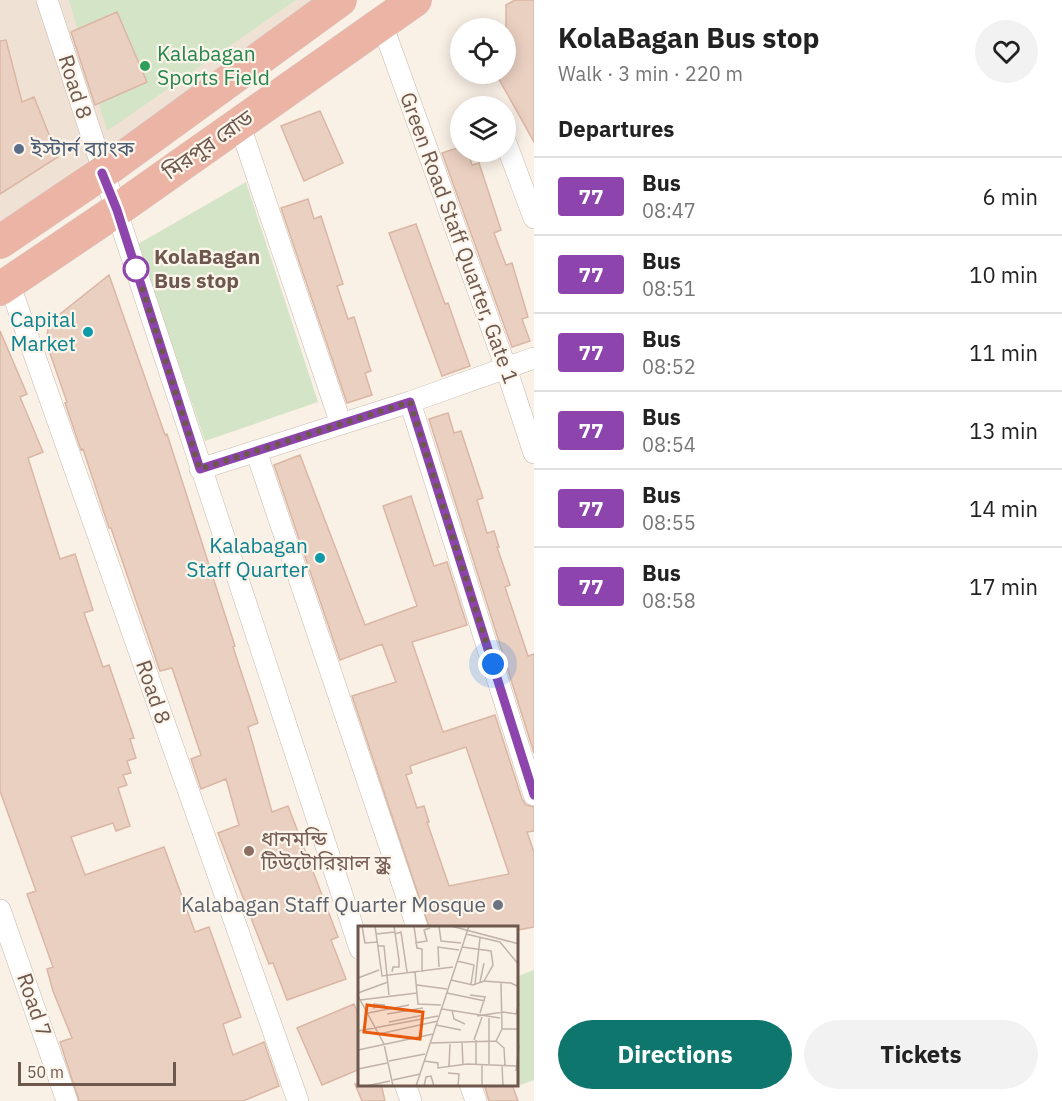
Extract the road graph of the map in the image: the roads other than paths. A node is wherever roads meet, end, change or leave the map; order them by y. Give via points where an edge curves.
1 (47, 0) edge
2 (340, 0) edge
3 (415, 0) edge
4 (382, 24) junction
5 (239, 123) junction
6 (513, 162) edge
7 (102, 173) junction
8 (117, 210) junction
9 (534, 218) edge
10 (0, 242) edge
11 (4, 286) edge
12 (534, 358) edge
13 (506, 368) junction
14 (410, 402) junction
15 (341, 424) junction
16 (256, 451) junction
17 (534, 453) edge
18 (200, 469) junction
19 (534, 795) edge
20 (0, 910) edge
21 (417, 926) edge
22 (358, 943) edge
23 (406, 1086) edge
24 (471, 1086) edge
25 (67, 1101) edge
26 (298, 1101) edge
27 (411, 1101) edge
28 (476, 1101) edge

1 - 7 street, Road 8
2 - 7 highway, মিরপুর রোড
3 - 4 highway, মিরপুর রোড
4 - 5 highway, মিরপুর রোড
4 - 13 street, Green Road Staff Quarter, Gate 1
5 - 8 highway, মিরপুর রোড
5 - 15 street
6 - 9 street
7 - 8 street, Road 8
7 - 10 highway, মিরপুর রোড
8 - 11 highway, মিরপুর রোড
8 - 18 street, Road 8
11 - 26 street, Road 8
12 - 13 street
13 - 14 street
13 - 17 street, Green Road Staff Quarter, Gate 1
14 - 15 street
14 - 19 street
15 - 16 street
16 - 18 street
16 - 21 street
18 - 22 street, Road 8
20 - 25 street, Road 7
23 - 27 street
24 - 28 street

